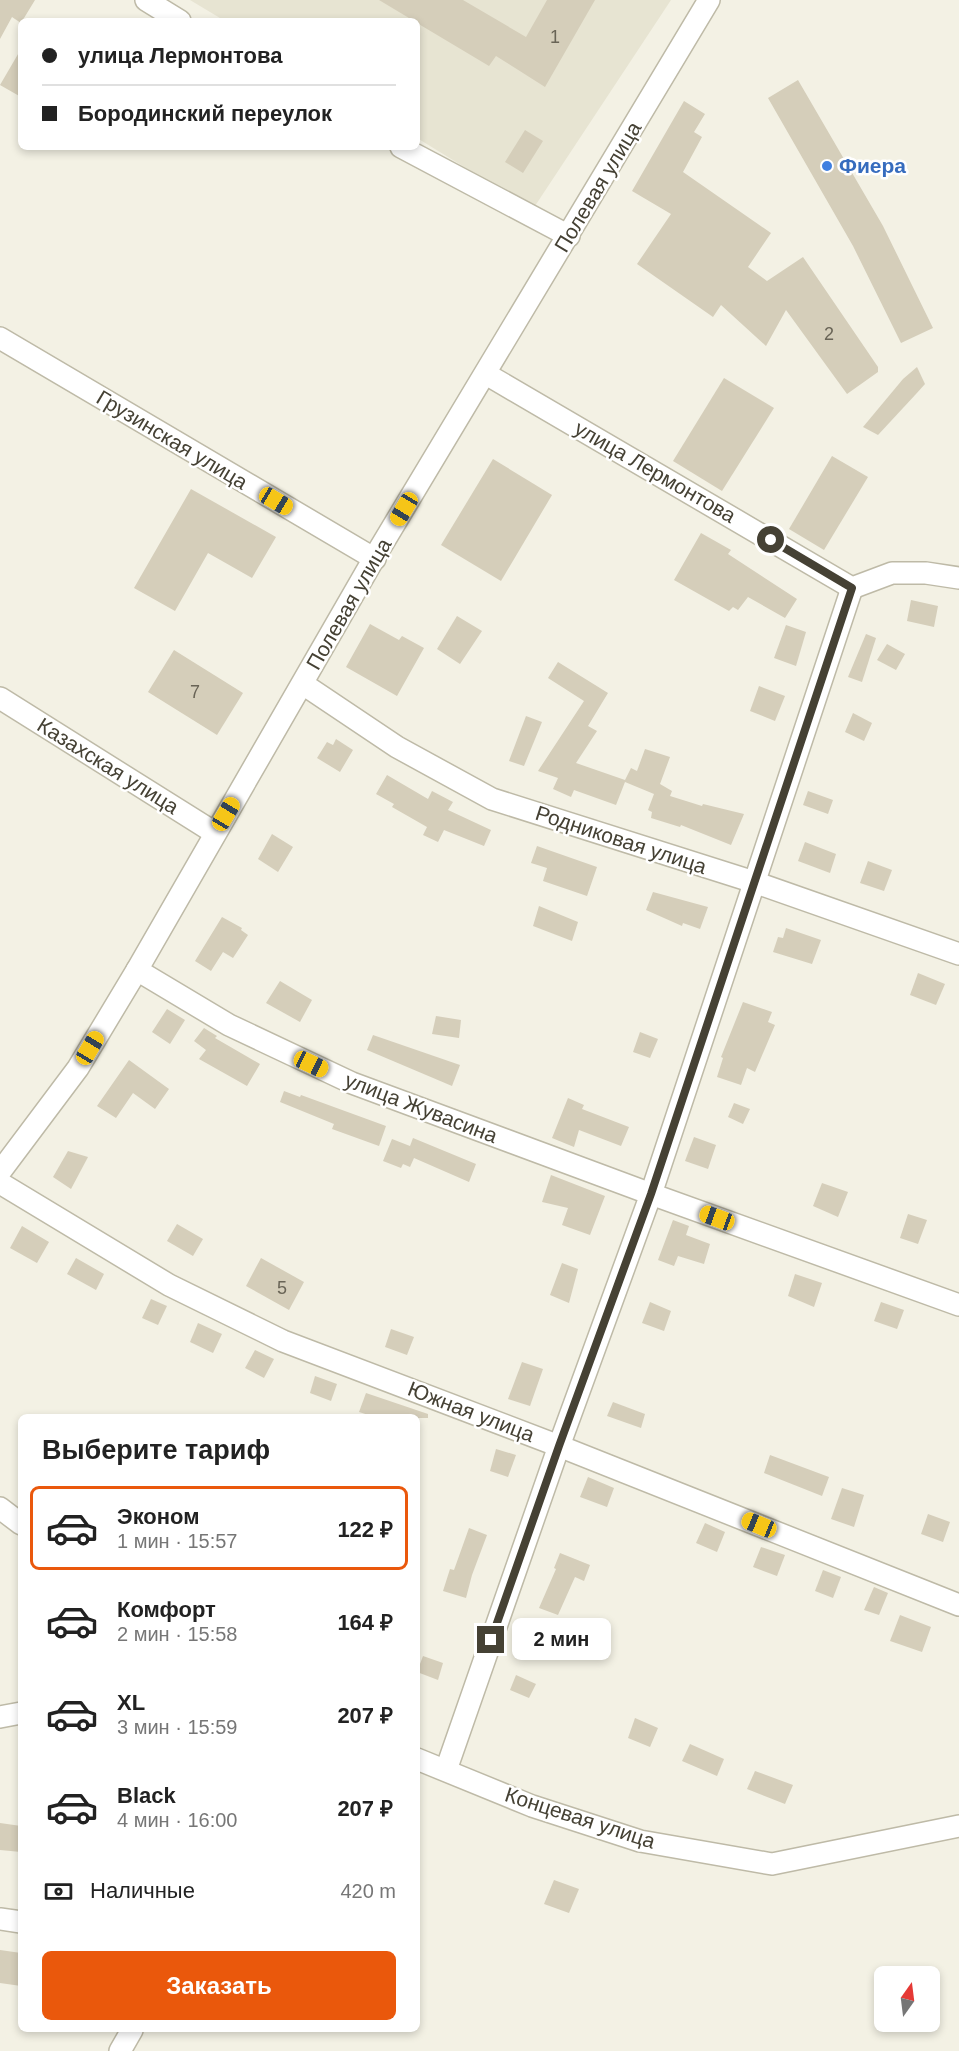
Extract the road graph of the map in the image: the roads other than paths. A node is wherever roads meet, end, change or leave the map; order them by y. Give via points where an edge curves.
1 (146, 0) edge
2 (709, 0) edge
3 (175, 18) edge
4 (407, 150) edge
5 (569, 236) junction
6 (0, 338) edge
7 (486, 374) junction
8 (375, 559) junction
9 (959, 578) edge
10 (852, 588) junction
11 (303, 684) junction
12 (0, 698) edge
13 (215, 833) junction
14 (754, 882) junction
15 (959, 954) edge
16 (137, 970) junction
17 (0, 1172) edge
18 (0, 1183) edge
19 (651, 1194) junction
20 (959, 1305) edge
21 (559, 1446) junction
22 (0, 1508) edge
23 (18, 1522) edge
24 (959, 1605) edge
25 (18, 1714) edge
26 (0, 1717) edge
27 (420, 1761) edge
28 (446, 1770) junction
29 (959, 1826) edge
30 (0, 1919) edge
31 (18, 1922) edge
32 (131, 2032) edge
33 (120, 2051) edge

1 - 3 street
2 - 5 street, Полевая улица
4 - 5 street
5 - 7 street, Полевая улица
6 - 8 street, Грузинская улица
7 - 8 street, Полевая улица
7 - 10 street, улица Лермонтова
8 - 11 street, Полевая улица
9 - 10 street via 892,573
10 - 14 street
11 - 13 street, Полевая улица
11 - 14 street, Родниковая улица via 397,747 492,799
12 - 13 street, Казахская улица
13 - 16 street, Полевая улица
14 - 15 street, Родниковая улица
14 - 19 street
16 - 17 street, Полевая улица via 78,1068
16 - 19 street, улица Жувасина via 229,1025 352,1083
18 - 21 street, Южная улица via 169,1285 283,1341
19 - 20 street, улица Жувасина
19 - 21 street
21 - 24 street, Южная улица
21 - 28 street
22 - 23 street
25 - 26 street
27 - 28 street, Концевая улица
28 - 29 street, Концевая улица via 532,1806 640,1841 772,1864
30 - 31 street
32 - 33 street

